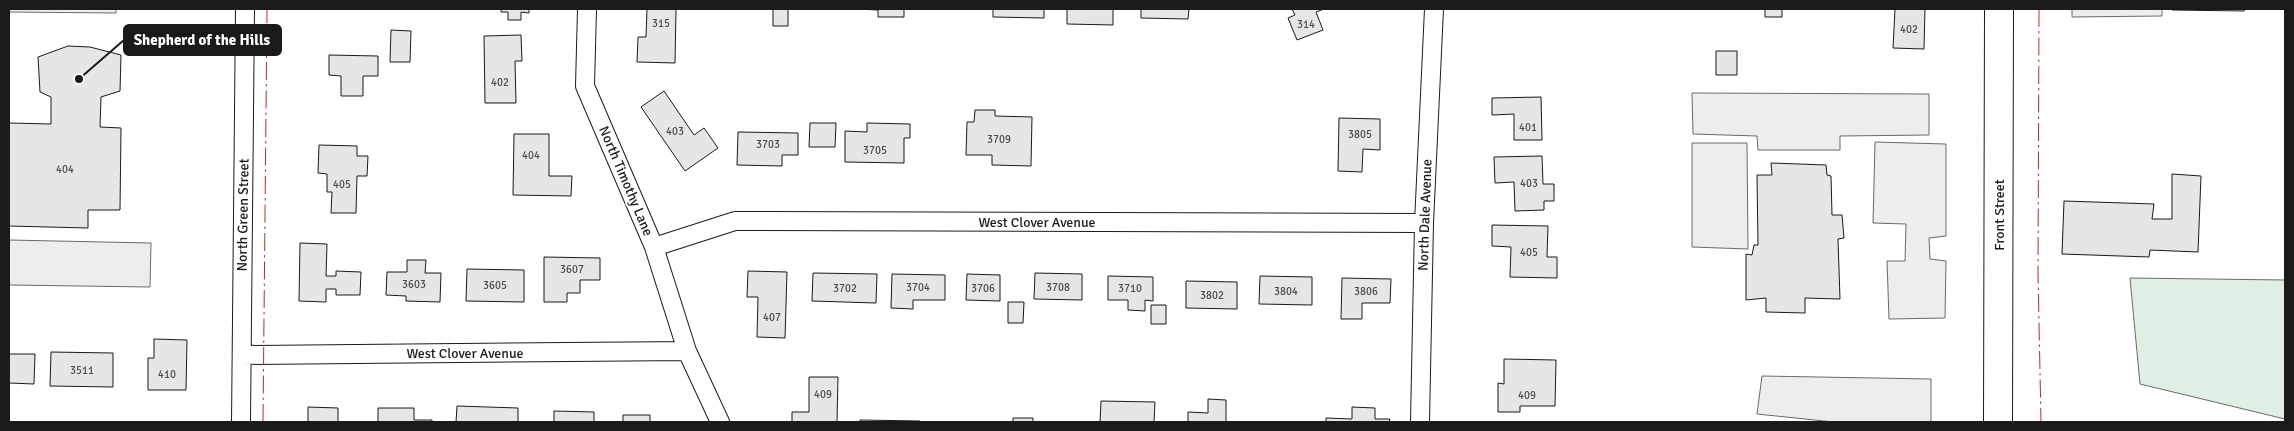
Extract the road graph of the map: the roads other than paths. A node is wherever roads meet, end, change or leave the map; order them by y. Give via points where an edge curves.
1 (246, 9) edge
2 (587, 9) edge
3 (1434, 9) edge
4 (1999, 9) edge
5 (1424, 223) junction
6 (654, 247) junction
7 (687, 351) junction
8 (242, 355) junction
9 (241, 422) edge
10 (720, 422) edge
11 (1420, 422) edge
12 (1998, 422) edge

1 - 8 street, North Green Street
2 - 6 street, North Timothy Lane via 585,86
3 - 5 street, North Dale Avenue
4 - 12 main road, Front Street
5 - 6 street, West Clover Avenue via 735,221
5 - 11 street, North Dale Avenue
6 - 7 street, North Timothy Lane
7 - 8 street, West Clover Avenue
7 - 10 street, North Timothy Lane
8 - 9 street, North Green Street

